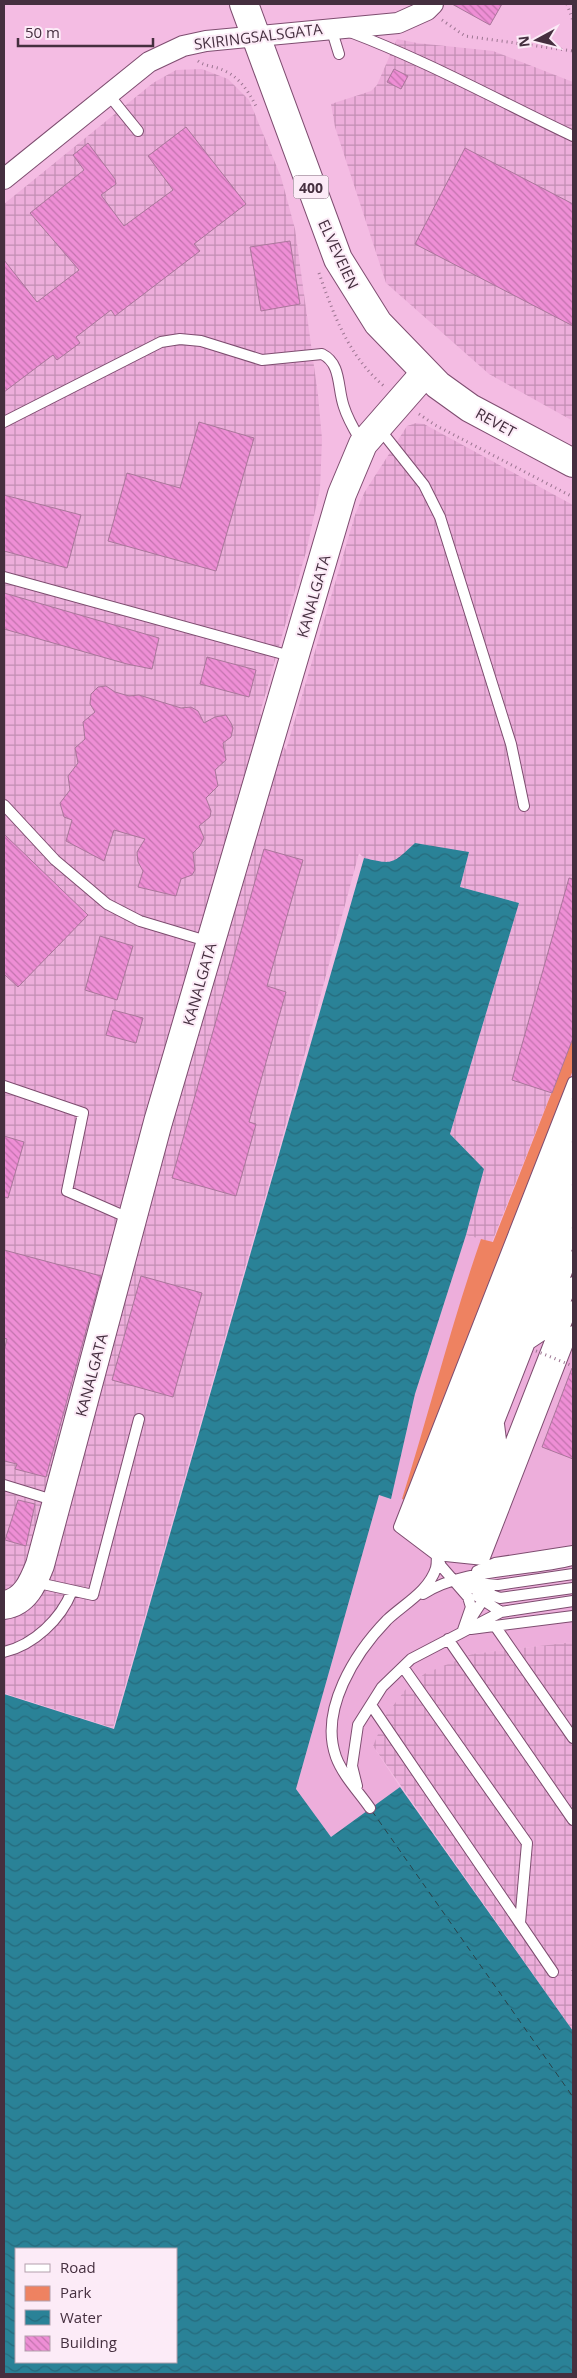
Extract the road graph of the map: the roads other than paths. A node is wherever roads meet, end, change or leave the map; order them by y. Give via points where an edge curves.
1 (244, 4) edge
2 (430, 7) edge
3 (330, 28) junction
4 (257, 36) junction
5 (339, 54) dead end
6 (108, 94) junction
7 (138, 131) dead end
8 (573, 136) edge
9 (4, 179) edge
10 (425, 373) junction
11 (4, 422) edge
12 (370, 436) junction
13 (573, 463) edge
14 (4, 577) edge
15 (295, 657) junction
16 (4, 805) edge
17 (524, 806) dead end
18 (211, 942) junction
19 (573, 1082) edge
20 (4, 1086) edge
21 (573, 1104) edge
22 (573, 1125) edge
23 (573, 1147) edge
24 (573, 1168) edge
25 (573, 1190) edge
26 (573, 1212) edge
27 (132, 1219) junction
28 (573, 1233) edge
29 (573, 1256) edge
30 (573, 1282) edge
31 (573, 1306) edge
32 (573, 1331) edge
33 (543, 1335) junction
34 (537, 1349) junction
35 (139, 1418) dead end
36 (499, 1422) junction
37 (516, 1429) junction
38 (501, 1440) junction
39 (4, 1485) edge
40 (57, 1501) junction
41 (573, 1551) edge
42 (436, 1555) junction
43 (573, 1560) edge
44 (573, 1567) edge
45 (573, 1574) edge
46 (573, 1581) edge
47 (33, 1582) junction
48 (453, 1582) junction
49 (573, 1588) edge
50 (72, 1591) junction
51 (573, 1594) edge
52 (491, 1598) junction
53 (573, 1601) edge
54 (4, 1606) edge
55 (403, 1607) junction
56 (573, 1608) edge
57 (573, 1616) edge
58 (463, 1630) junction
59 (448, 1639) junction
60 (4, 1652) edge
61 (403, 1666) junction
62 (371, 1705) junction
63 (573, 1738) edge
64 (573, 1820) edge
65 (520, 1923) junction
66 (553, 1972) dead end

1 - 4 main road, ELVEVEIEN / 400
2 - 3 street, SKIRINGSALSGATA via 398,23
3 - 4 street, SKIRINGSALSGATA
3 - 5 lane
3 - 8 lane via 345,30 435,67
4 - 6 street, SKIRINGSALSGATA via 206,40 164,52
4 - 10 main road, ELVEVEIEN / 400 via 338,259 378,323
6 - 7 lane
6 - 9 street, SKIRINGSALSGATA
10 - 12 main road, KANALGATA
10 - 13 main road, REVET / 400 via 470,408
11 - 12 lane via 161,342 180,338 262,360 322,354 335,365 343,405
12 - 15 main road, KANALGATA via 342,494
12 - 17 lane via 424,486 440,516 511,744
14 - 15 lane
15 - 18 main road, KANALGATA
16 - 18 lane via 55,860 107,904 140,921
18 - 27 main road, KANALGATA
19 - 42 lane via 400,1527
20 - 27 lane via 82,1113 67,1191
21 - 42 lane via 407,1530
22 - 42 lane via 414,1532
23 - 42 lane via 422,1535
24 - 42 lane via 429,1538
25 - 42 lane via 436,1541
26 - 42 lane
27 - 40 main road, KANALGATA
28 - 34 lane
29 - 33 lane
30 - 34 lane
31 - 42 lane via 475,1556
32 - 42 lane via 484,1560
33 - 34 lane
33 - 34 lane
34 - 36 lane
34 - 37 lane
35 - 50 lane via 93,1595
36 - 38 lane
36 - 42 lane via 450,1547
37 - 38 lane
37 - 42 lane via 467,1553
38 - 42 lane via 458,1550
39 - 40 lane
40 - 47 main road, KANALGATA
41 - 48 lane via 495,1563
42 - 48 lane
42 - 55 lane via 437,1566 429,1583
43 - 52 lane
44 - 52 lane
45 - 52 lane
46 - 52 lane
47 - 50 lane
47 - 54 main road, KANALGATA via 21,1598
48 - 52 lane
48 - 52 lane
48 - 52 lane
48 - 55 lane via 432,1588
48 - 58 lane via 468,1597 471,1607
49 - 52 lane
50 - 60 lane via 66,1608 40,1635
51 - 52 lane
52 - 53 lane
52 - 56 lane
52 - 57 lane
52 - 58 lane
52 - 58 lane
52 - 58 lane
52 - 63 lane
55 - 62 lane via 357,1659 336,1701 332,1742 337,1758 370,1808 357,1787 352,1766 358,1725
58 - 59 lane
59 - 61 lane
59 - 64 lane
61 - 62 lane via 382,1687
61 - 65 lane via 527,1843
62 - 65 lane
65 - 66 lane

